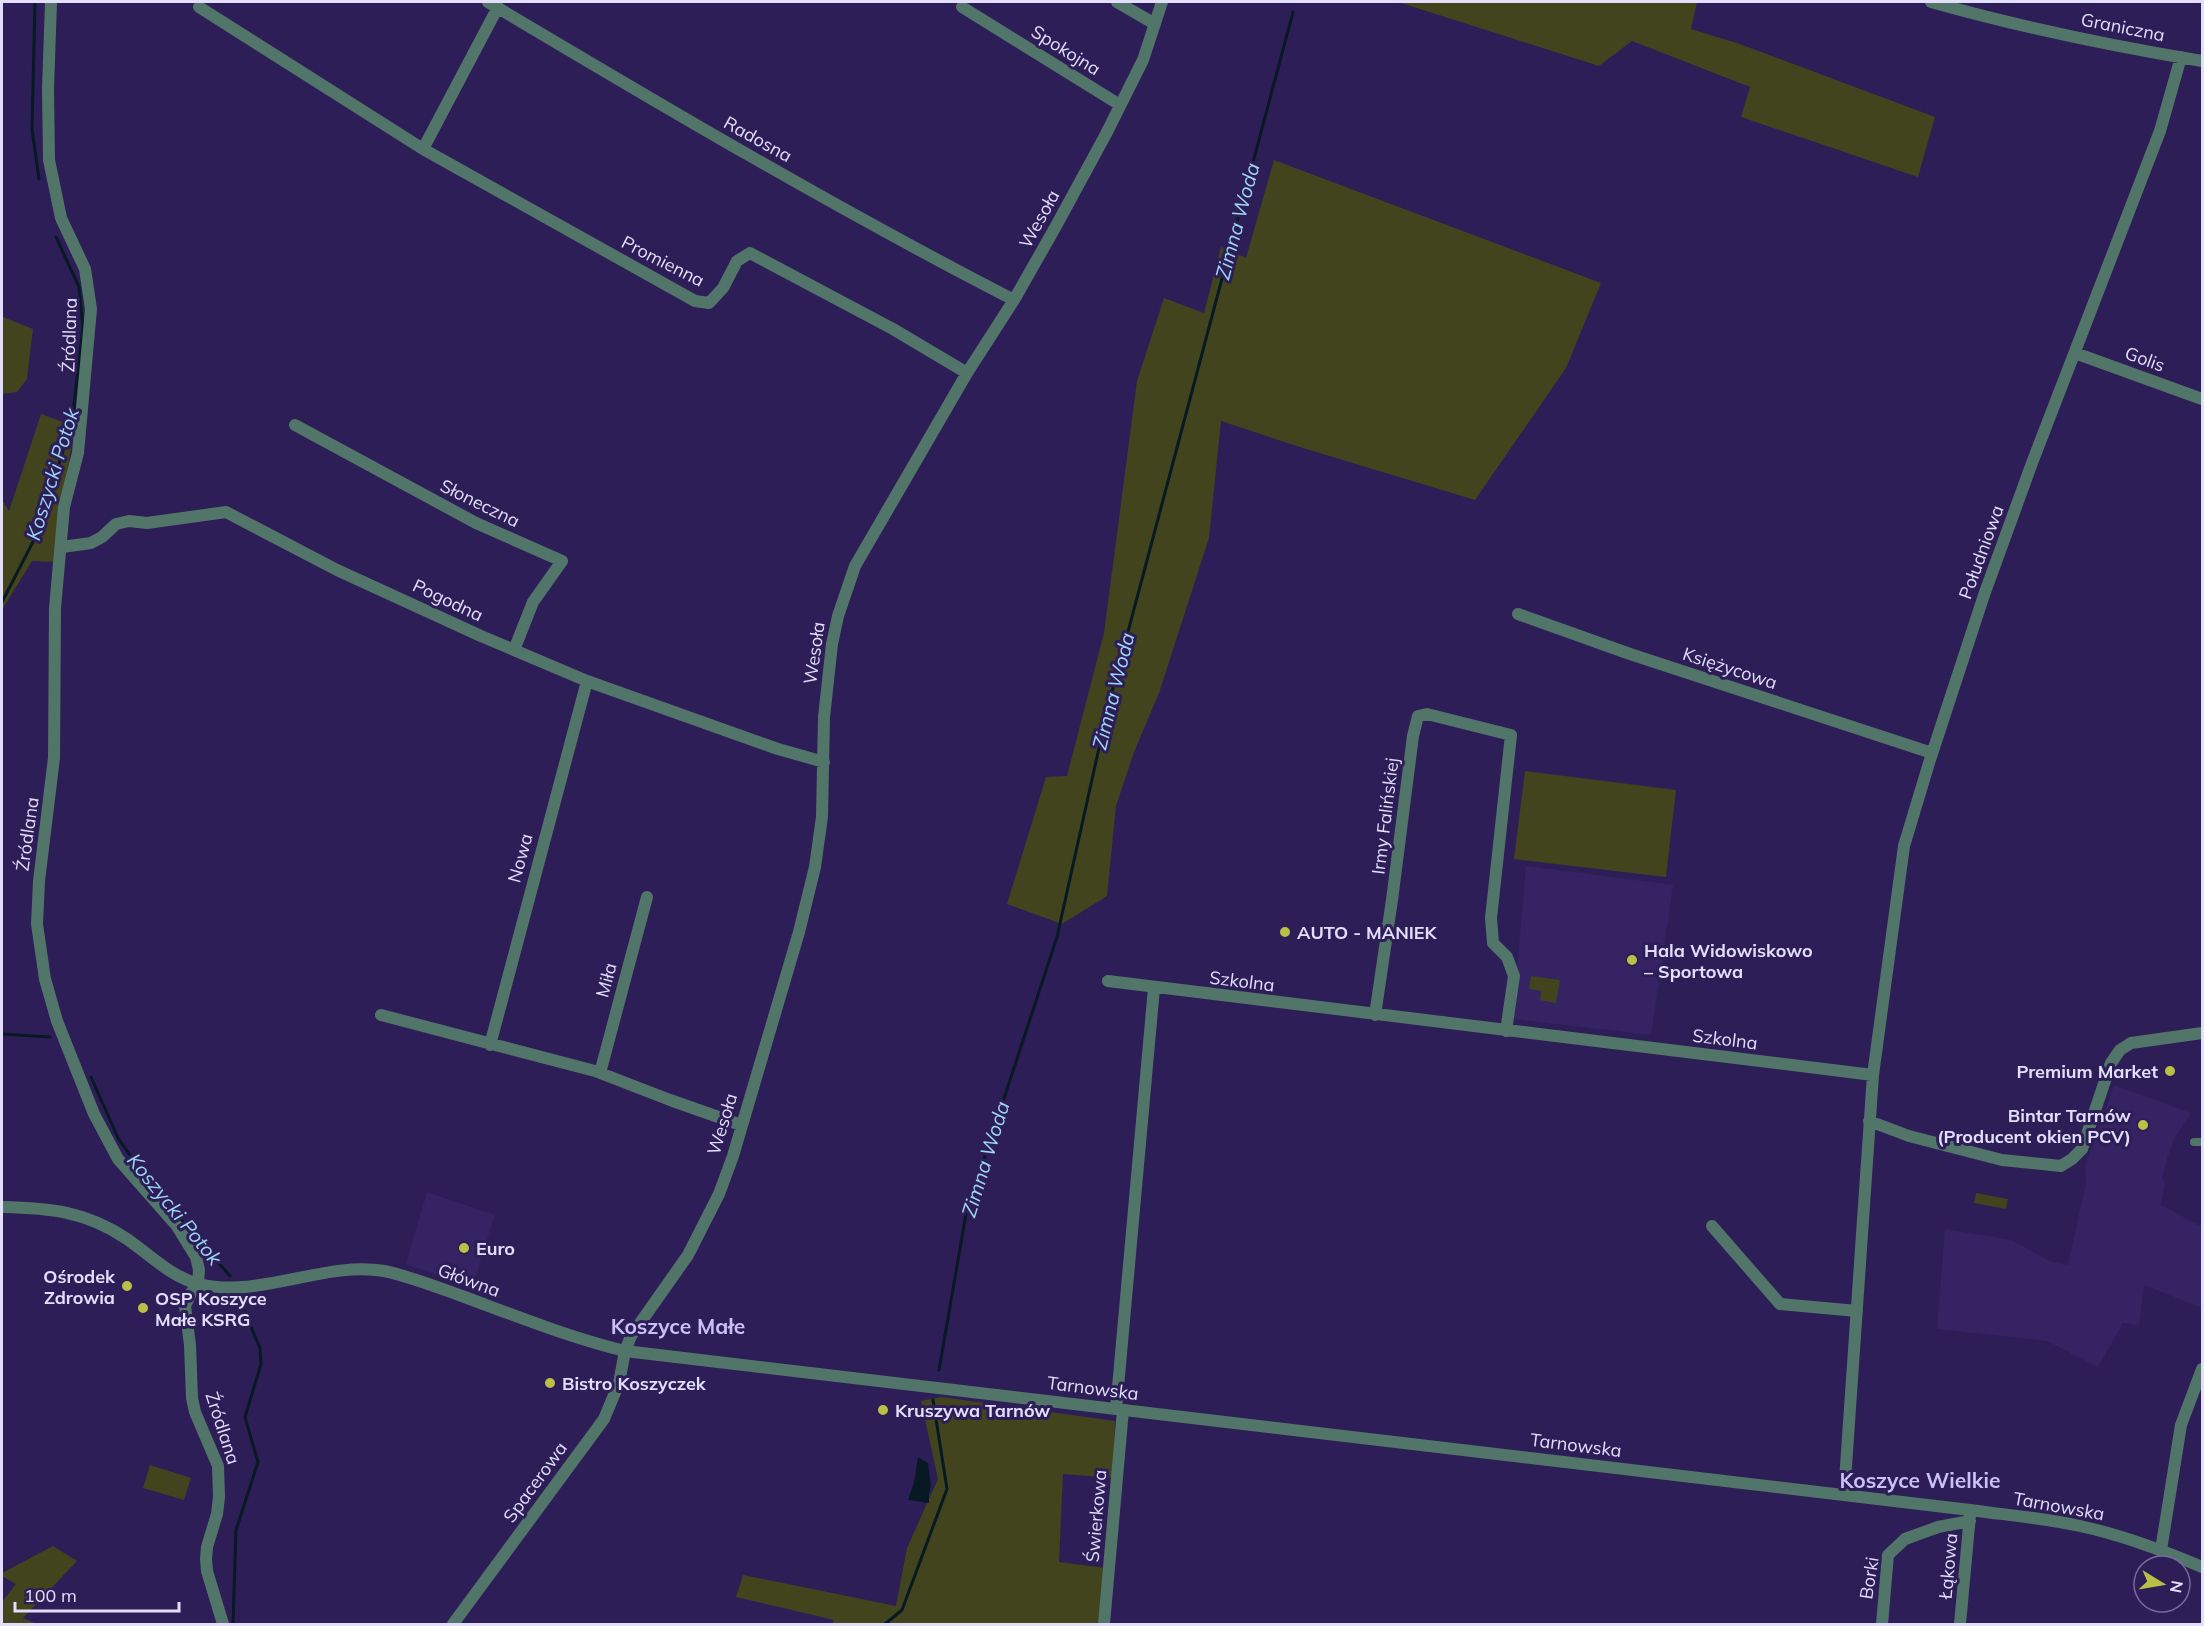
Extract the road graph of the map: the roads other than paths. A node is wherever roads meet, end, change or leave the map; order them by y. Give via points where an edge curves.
1 (51, 2) edge
2 (1117, 2) edge
3 (1162, 2) edge
4 (1931, 2) edge
5 (493, 4) edge
6 (200, 7) dead end
7 (962, 7) dead end
8 (1155, 24) junction
9 (2181, 57) junction
10 (2202, 61) edge
11 (1120, 105) junction
12 (423, 149) junction
13 (1014, 300) junction
14 (2075, 353) junction
15 (967, 373) junction
16 (2202, 399) edge
17 (295, 425) dead end
18 (62, 547) junction
19 (1518, 614) dead end
20 (514, 650) junction
21 (587, 681) junction
22 (1932, 753) junction
23 (824, 762) junction
24 (647, 897) dead end
25 (1108, 981) dead end
26 (1154, 988) junction
27 (381, 1015) dead end
28 (1375, 1015) junction
29 (1506, 1031) junction
30 (2202, 1033) edge
31 (490, 1045) junction
32 (600, 1073) junction
33 (1873, 1075) junction
34 (1869, 1121) junction
35 (741, 1125) junction
36 (2, 1207) edge
37 (1712, 1226) dead end
38 (198, 1284) junction
39 (1857, 1311) junction
40 (625, 1350) junction
41 (2202, 1369) edge
42 (939, 1388) joint
43 (1120, 1409) junction
44 (1844, 1495) junction
45 (1970, 1515) junction
46 (2161, 1550) junction
47 (2202, 1567) edge
48 (223, 1624) edge
49 (453, 1624) edge
50 (1104, 1624) edge
51 (1882, 1624) edge
52 (1960, 1624) edge

1 - 18 street, Źródlana via 50,160 61,218 85,269 91,309 78,453 64,507
2 - 8 street
3 - 8 street, Wesoła
4 - 9 street, Graniczna via 2014,24
5 - 12 street
5 - 13 street, Radosna via 687,119
6 - 12 street, Promienna
7 - 11 street, Spokojna
8 - 11 street, Wesoła via 1143,60
9 - 10 street, Graniczna
9 - 14 street, Południowa via 2160,131
11 - 13 street, Wesoła
12 - 15 street, Promienna via 695,302 709,303 723,288 737,261 750,253
13 - 15 street, Wesoła
14 - 16 street, Golis
14 - 22 street, Południowa via 1984,595
15 - 23 street, Wesoła via 855,566 832,644 824,717
17 - 20 street, Słoneczna via 476,523 562,561 533,602
18 - 20 street, Pogodna via 91,543 116,524 129,520 147,524 226,512 337,570
18 - 38 street, Źródlana via 55,609 54,758 37,924 45,979 57,1021 94,1114 118,1159 177,1226 196,1257
19 - 22 street, Księżycowa
20 - 21 street, Pogodna
21 - 23 street, Pogodna
21 - 31 street, Nowa
22 - 33 street, Południowa via 1904,846
23 - 35 street, Wesoła via 815,867 800,932
24 - 32 street, Miła
25 - 26 street, Szkolna
26 - 28 street, Szkolna
26 - 43 street
27 - 31 street
28 - 29 street, Szkolna
28 - 29 street, Irmy Falińskiej via 1413,736 1418,716 1427,714 1511,735 1491,918 1493,943 1507,957 1514,976
29 - 33 street, Szkolna
30 - 34 street via 2131,1043 2120,1050 2111,1063 2082,1149 2061,1166 2002,1160 1909,1136
31 - 32 street
32 - 35 street
33 - 34 street
34 - 39 street
35 - 40 street, Wesoła via 719,1194 688,1255
36 - 38 street, Główna via 54,1209 92,1220 126,1238 172,1272
37 - 39 street via 1780,1304
38 - 40 street, Główna via 240,1287 353,1270 382,1271 555,1331
38 - 48 street, Źródlana via 185,1306 192,1398 219,1466 217,1514 206,1559
39 - 44 street
40 - 42 street, Główna
40 - 49 street, Spacerowa via 619,1383 604,1419
41 - 46 street via 2181,1425
42 - 43 street, Tarnowska
43 - 44 street, Tarnowska
43 - 50 street, Świerkowa
44 - 45 street, Tarnowska
45 - 46 street, Tarnowska via 2078,1526
45 - 51 street, Borki via 1905,1539 1888,1555
45 - 52 street, Łąkowa
46 - 47 street, Tarnowska

